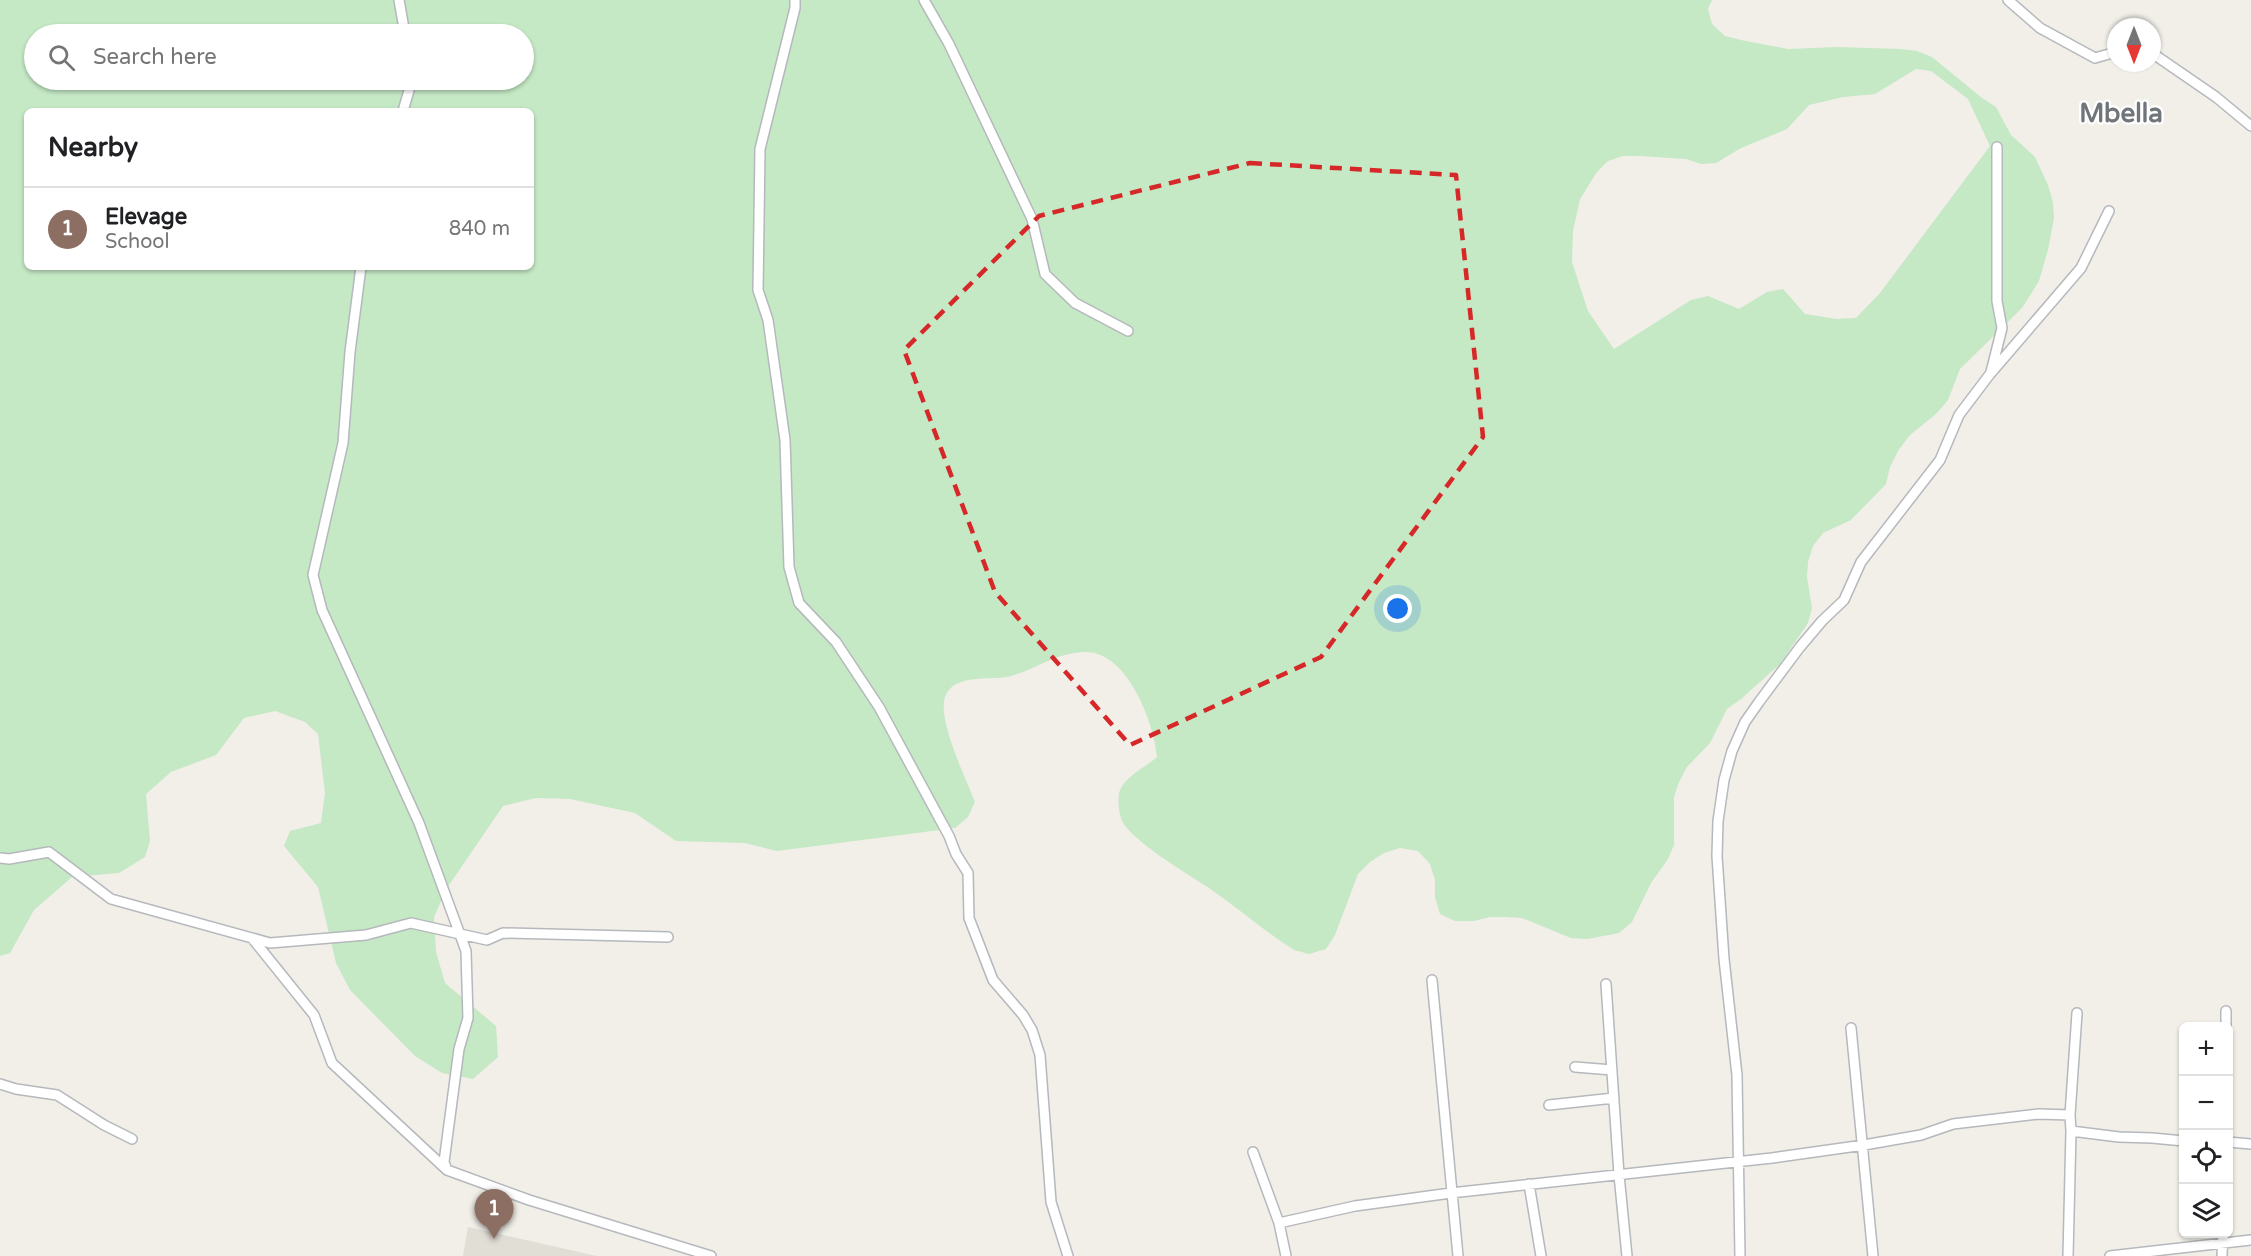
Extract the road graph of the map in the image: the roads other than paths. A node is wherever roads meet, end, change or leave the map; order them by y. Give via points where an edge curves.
1 (399, 0) edge
2 (795, 0) edge
3 (924, 0) edge
4 (2008, 0) edge
5 (403, 24) edge
6 (2107, 54) edge
7 (2161, 59) edge
8 (409, 90) edge
9 (404, 108) edge
10 (2251, 126) edge
11 (1997, 147) dead end
12 (2109, 211) dead end
13 (361, 270) edge
14 (1128, 331) dead end
15 (1990, 374) junction
16 (0, 858) edge
17 (460, 934) junction
18 (668, 937) dead end
19 (252, 938) junction
20 (1432, 980) dead end
21 (1606, 984) dead end
22 (2226, 1011) dead end
23 (2077, 1013) dead end
24 (2226, 1022) edge
25 (1851, 1028) dead end
26 (1575, 1067) dead end
27 (1612, 1070) junction
28 (0, 1084) edge
29 (1614, 1098) junction
30 (1566, 1104) junction
31 (1548, 1105) dead end
32 (1566, 1115) dead end
33 (2070, 1115) junction
34 (2071, 1131) junction
35 (132, 1139) dead end
36 (2179, 1140) edge
37 (2233, 1142) edge
38 (2251, 1144) edge
39 (1864, 1145) junction
40 (1253, 1152) dead end
41 (1737, 1162) junction
42 (447, 1170) junction
43 (1619, 1175) junction
44 (1529, 1184) junction
45 (1451, 1193) junction
46 (1279, 1223) junction
47 (2223, 1238) edge
48 (2251, 1240) edge
49 (711, 1256) edge
50 (1068, 1256) edge
51 (1286, 1256) edge
52 (1458, 1256) edge
53 (1541, 1256) edge
54 (1627, 1256) edge
55 (1740, 1256) edge
56 (1873, 1256) edge
57 (2068, 1256) edge
58 (2110, 1256) edge
59 (2222, 1256) edge

1 - 5 street
2 - 50 street via 760,149 758,290 768,320 785,440 789,567 799,603 836,642 879,707 949,836 968,873 969,918 993,980 1032,1030 1040,1056 1051,1202
3 - 14 street via 1032,219 1045,274 1075,303
4 - 6 street via 2040,28 2095,57
7 - 10 street
8 - 9 street
11 - 15 street via 1997,301 2002,328
12 - 15 street via 2081,268
13 - 17 street via 343,444 313,575 322,610 419,823
15 - 41 street via 1959,415 1940,460 1861,562 1844,600 1807,638 1759,702 1732,751 1718,821 1718,856 1737,1075
16 - 19 street via 49,852 111,899
17 - 18 street via 487,940 503,933
17 - 19 street via 411,923 366,935 270,943
17 - 42 street via 466,951 468,1018 459,1049 444,1162
19 - 42 street via 314,1016 332,1063
20 - 45 street
21 - 27 street
22 - 24 street
23 - 33 street
25 - 39 street
26 - 27 street
27 - 29 street
28 - 35 street via 57,1095
29 - 30 street
29 - 43 street
30 - 31 street
30 - 32 street
33 - 34 street
33 - 39 street via 2039,1114 1953,1124 1921,1136
34 - 36 street
34 - 57 street
37 - 38 street
39 - 41 street
39 - 56 street
40 - 46 street
41 - 43 street
41 - 55 street
42 - 49 street via 540,1204
43 - 44 street
43 - 54 street
44 - 45 street
44 - 53 street
45 - 46 street via 1355,1206
45 - 52 street
46 - 51 street
47 - 48 street
47 - 58 street
47 - 59 street

